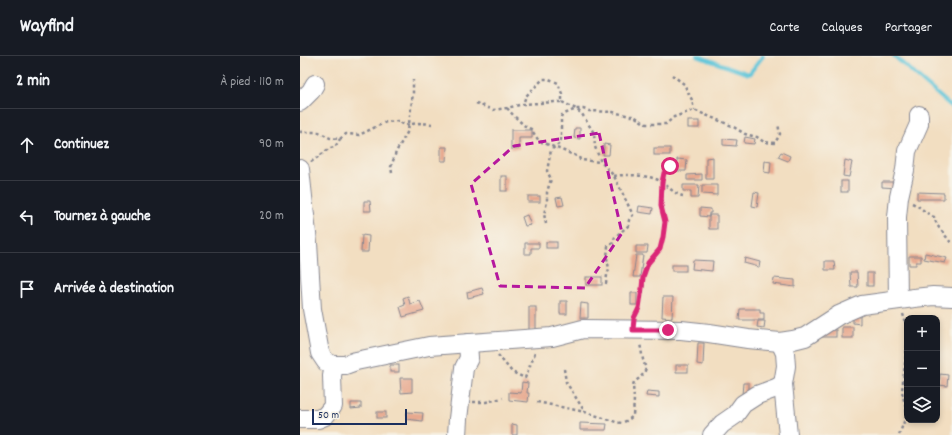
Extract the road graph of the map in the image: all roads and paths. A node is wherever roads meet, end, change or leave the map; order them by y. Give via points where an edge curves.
1 (672, 75) dead end
2 (413, 80) dead end
3 (315, 84) dead end
4 (300, 102) edge
5 (562, 102) junction
6 (476, 103) dead end
7 (523, 104) junction
8 (507, 108) junction
9 (576, 109) junction
10 (694, 110) junction
11 (919, 115) dead end
12 (409, 124) junction
13 (432, 124) dead end
14 (778, 124) dead end
15 (300, 131) edge
16 (340, 139) junction
17 (554, 147) junction
18 (601, 162) junction
19 (670, 166) dead end
20 (300, 170) edge
21 (392, 173) dead end
22 (614, 176) junction
23 (662, 182) junction
24 (683, 196) dead end
25 (899, 197) junction
26 (546, 224) dead end
27 (952, 244) edge
28 (606, 284) dead end
29 (952, 297) edge
30 (898, 300) junction
31 (637, 330) junction
32 (537, 339) junction
33 (780, 342) junction
34 (477, 343) junction
35 (906, 351) edge
36 (334, 365) junction
37 (564, 369) dead end
38 (783, 384) junction
39 (503, 398) dead end
40 (537, 402) dead end
41 (459, 406) junction
42 (585, 412) junction
43 (300, 419) edge
44 (457, 435) edge
45 (712, 435) edge
46 (788, 435) edge
47 (899, 435) edge

1 - 10 path via 684,84
2 - 12 path
3 - 4 street
5 - 7 path
5 - 7 path via 558,83 543,79 526,96
5 - 9 path
6 - 8 path via 493,110
7 - 8 path
8 - 17 path via 531,129 539,141
9 - 10 path via 634,116 646,124 666,124 674,117
9 - 17 path via 562,115 560,143
9 - 18 path via 594,133 595,147
10 - 14 path via 764,142 775,143 780,134
11 - 25 street via 919,124 907,151
12 - 13 path
12 - 16 path via 386,122 359,135 346,134
12 - 21 path via 408,131 396,152 391,167
15 - 16 path via 319,132 330,138
16 - 20 path via 335,147
17 - 18 path via 579,157 580,160
17 - 26 path via 551,150 547,171 551,179 544,214
18 - 22 path
19 - 23 path via 664,173
20 - 36 street via 312,309 320,352 326,362
22 - 23 path via 655,178
22 - 28 path via 633,215 628,226 608,246 607,258 610,269
23 - 24 path
23 - 31 path via 664,232 660,249 648,263 643,277 639,308 634,318
25 - 27 path via 919,206 934,217
25 - 30 street
29 - 30 street via 933,296
30 - 33 street via 862,305 838,315 805,337
31 - 32 street via 583,329
31 - 33 street via 681,330
31 - 42 path via 646,368 644,374 633,385 633,416 622,423
32 - 34 street
32 - 34 path via 525,378 512,372 502,360
33 - 38 street via 785,353 786,366
34 - 36 street via 429,346 346,365
34 - 41 street via 464,368
35 - 47 path via 902,391 907,414
36 - 43 street via 333,406 318,419
37 - 42 path via 566,382
38 - 45 street via 743,404 735,415
38 - 46 street
39 - 41 path
40 - 42 path
41 - 44 street

